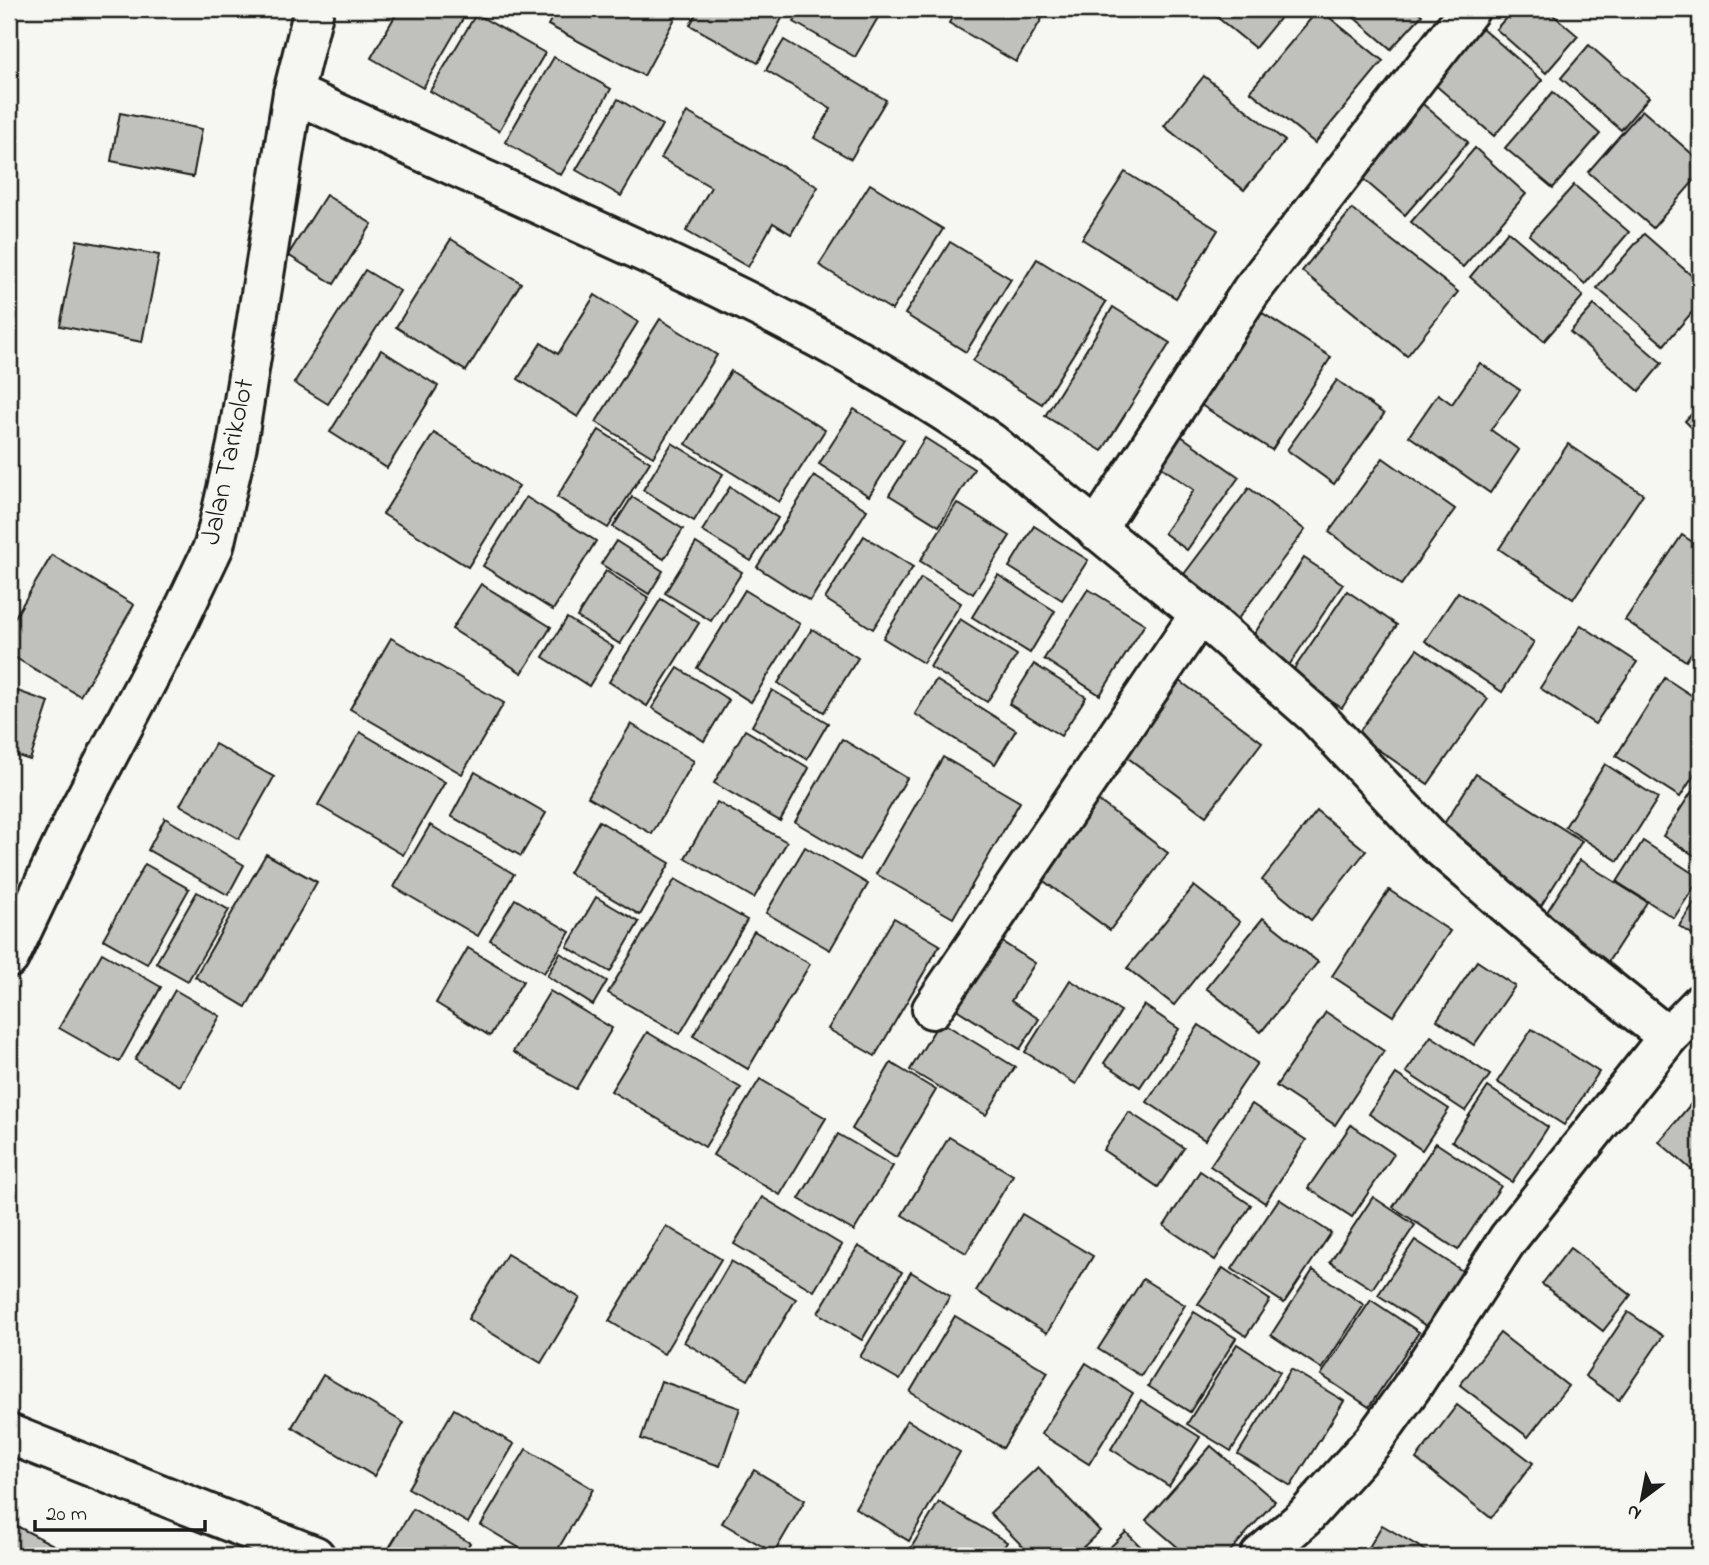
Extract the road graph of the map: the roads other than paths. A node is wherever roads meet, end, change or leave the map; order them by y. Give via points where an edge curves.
1 (314, 9) edge
2 (1470, 9) edge
3 (293, 93) junction
4 (1096, 530) junction
5 (1200, 614) junction
6 (9, 958) edge
7 (1700, 1004) edge
8 (932, 1010) dead end
9 (1668, 1037) junction
10 (9, 1433) edge
11 (315, 1556) edge
12 (1260, 1556) edge

1 - 3 street, Jalan Tarikolot
2 - 4 street via 1251,290
3 - 4 street via 792,323 990,442
3 - 6 street, Jalan Tarikolot via 237,446 214,547
4 - 5 street
5 - 8 street
5 - 9 street via 1316,716 1432,840
7 - 9 street
9 - 12 street via 1508,1239 1373,1441 1304,1518
10 - 11 street

